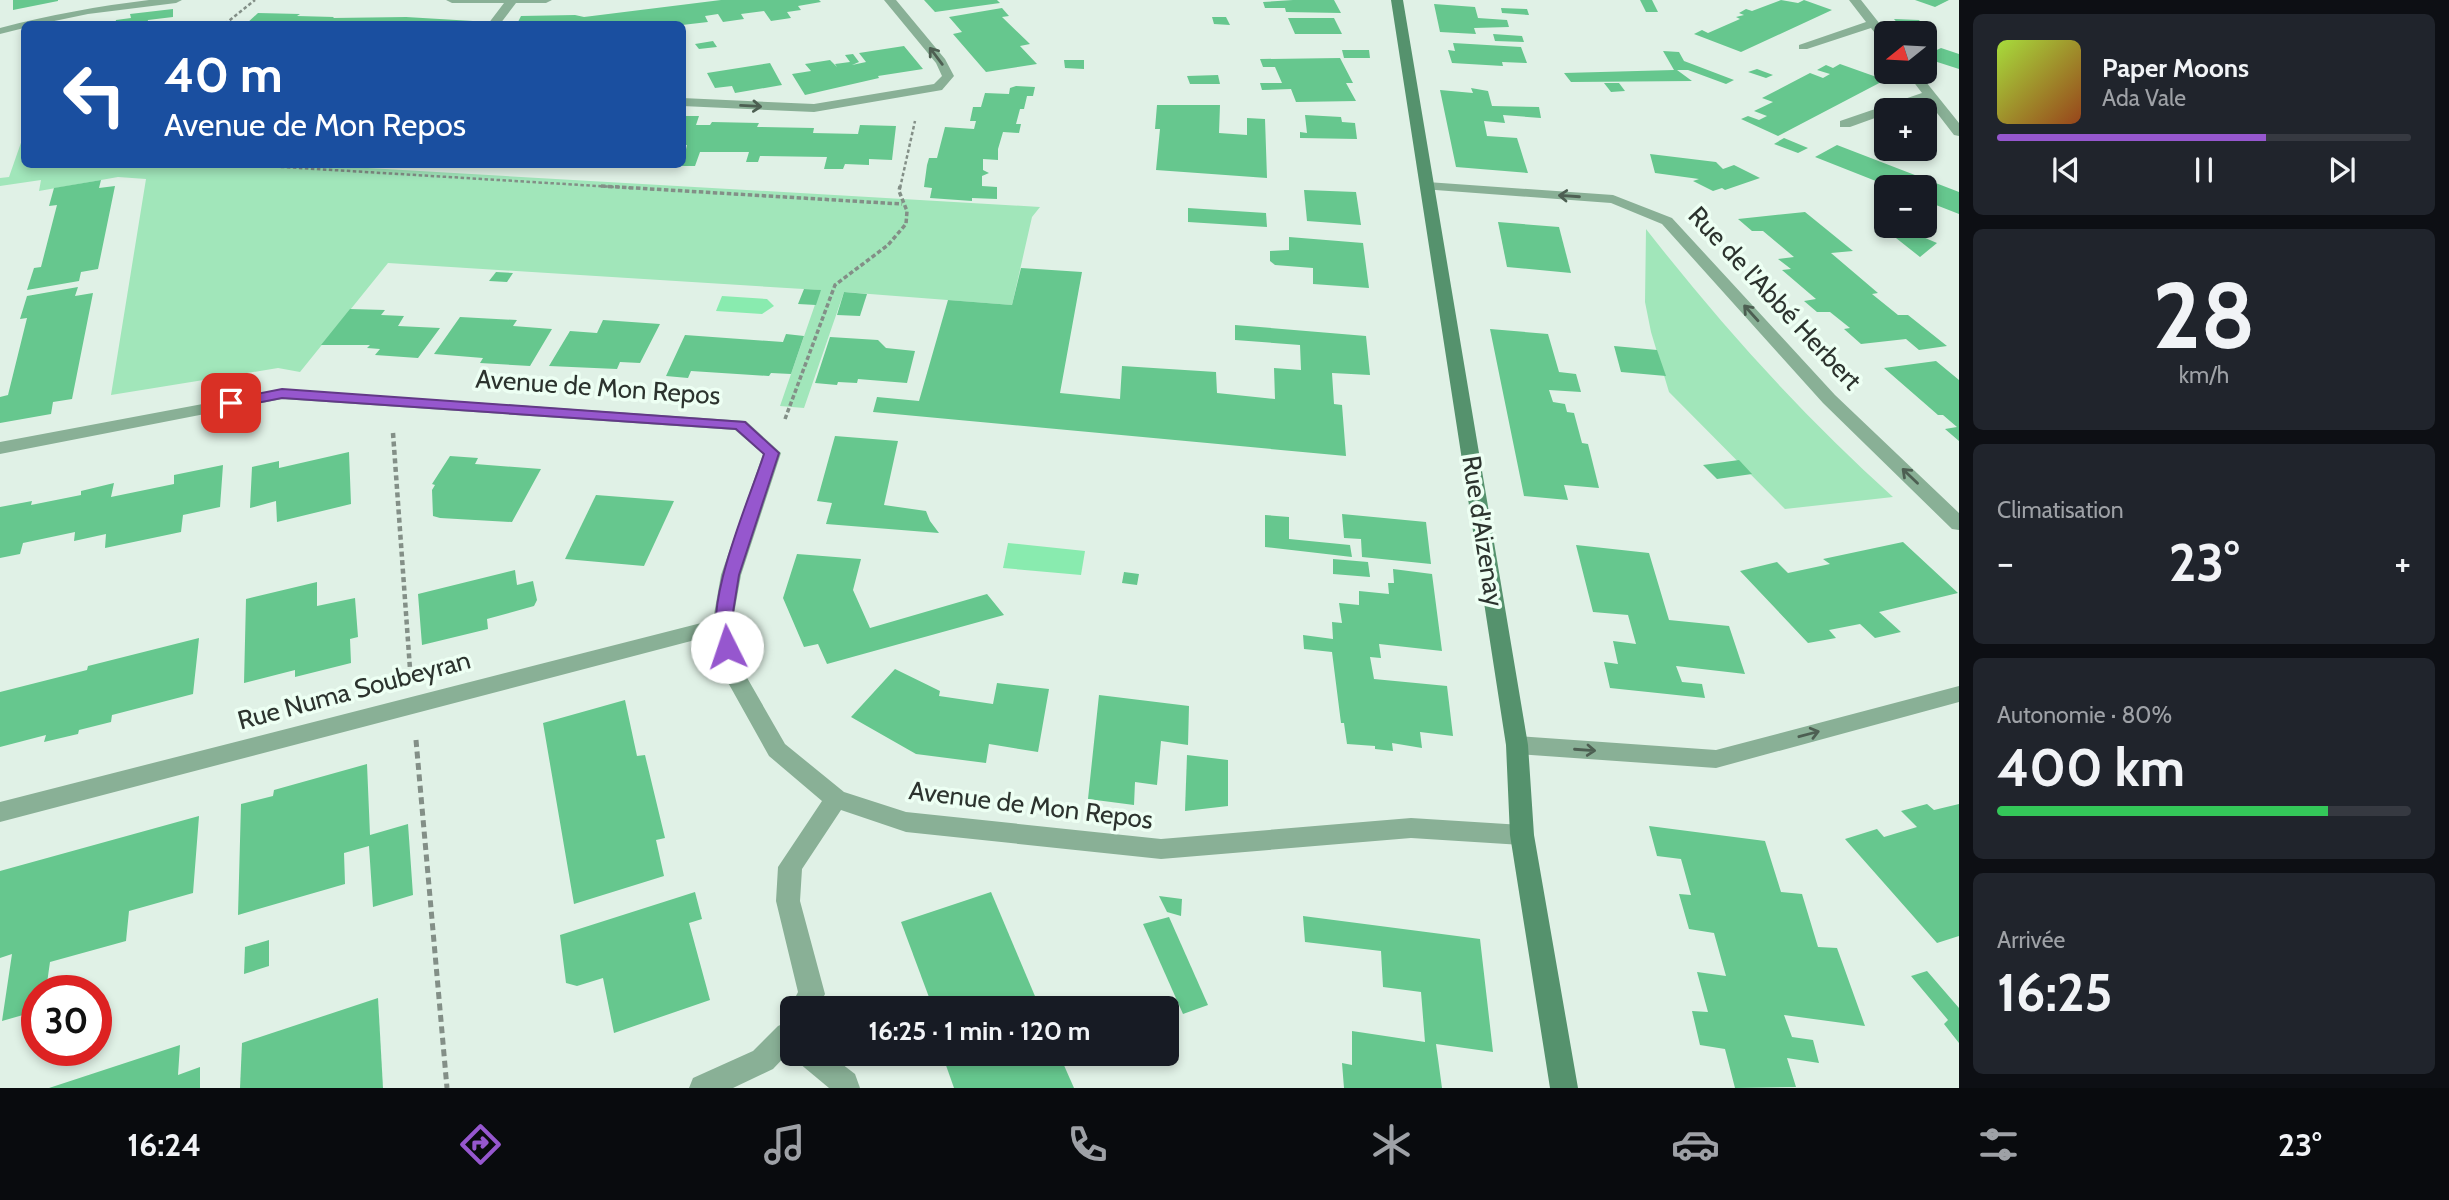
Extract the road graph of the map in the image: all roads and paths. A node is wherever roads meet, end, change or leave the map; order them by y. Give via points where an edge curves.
1 (170, 0) edge
2 (176, 0) edge
3 (254, 0) edge
4 (452, 0) edge
5 (545, 0) edge
6 (890, 0) edge
7 (1397, 0) edge
8 (1855, 0) edge
9 (512, 1) edge
10 (43, 21) edge
11 (229, 21) edge
12 (496, 21) edge
13 (1873, 23) joint
14 (21, 26) edge
15 (0, 31) edge
16 (1803, 47) dead end
17 (1921, 84) edge
18 (938, 87) junction
19 (1930, 95) junction
20 (686, 102) edge
21 (1845, 124) dead end
22 (1959, 132) edge
23 (300, 168) edge
24 (1427, 186) junction
25 (902, 204) junction
26 (391, 401) junction
27 (0, 448) edge
28 (772, 453) junction
29 (1959, 524) edge
30 (722, 625) junction
31 (1959, 694) edge
32 (413, 704) junction
33 (1517, 745) junction
34 (836, 799) junction
35 (0, 811) edge
36 (1522, 835) junction
37 (811, 996) edge
38 (780, 1044) edge
39 (823, 1066) edge
40 (1564, 1079) edge
41 (447, 1088) edge
42 (704, 1088) edge
43 (846, 1088) edge

1 - 2 street
1 - 10 street
3 - 11 path
4 - 9 street
5 - 9 street
18 -> 6 street via 948,76 941,62
7 - 24 main road, Rue d'Aizenay
8 - 13 street
9 - 12 street
13 - 16 street
14 - 15 street
17 - 19 street
20 -> 18 street via 814,108
18 - 25 path via 919,105 900,191
19 - 21 street
19 - 22 street
23 - 25 path
29 -> 24 street, Rue de l'Abbé Herbert via 1829,399 1667,221 1613,200
24 - 33 main road, Rue d'Aizenay
25 - 28 path via 907,211 906,224 888,245 835,285
26 - 27 street, Avenue de Mon Repos via 282,394
26 - 28 street, Avenue de Mon Repos via 740,425
26 - 32 path
28 - 30 street, Avenue de Mon Repos via 731,575
30 - 32 street, Rue Numa Soubeyran
30 - 34 street, Avenue de Mon Repos via 732,670 777,750
33 -> 31 street via 1716,758
32 - 35 street, Rue Numa Soubeyran
32 - 41 path
33 - 36 main road, Rue d'Aizenay
34 - 36 street, Avenue de Mon Repos via 906,822 1161,849 1411,828
34 - 37 street via 790,867 788,901
36 - 40 main road, Rue d'Aizenay
38 - 42 street via 763,1060
39 - 43 street

